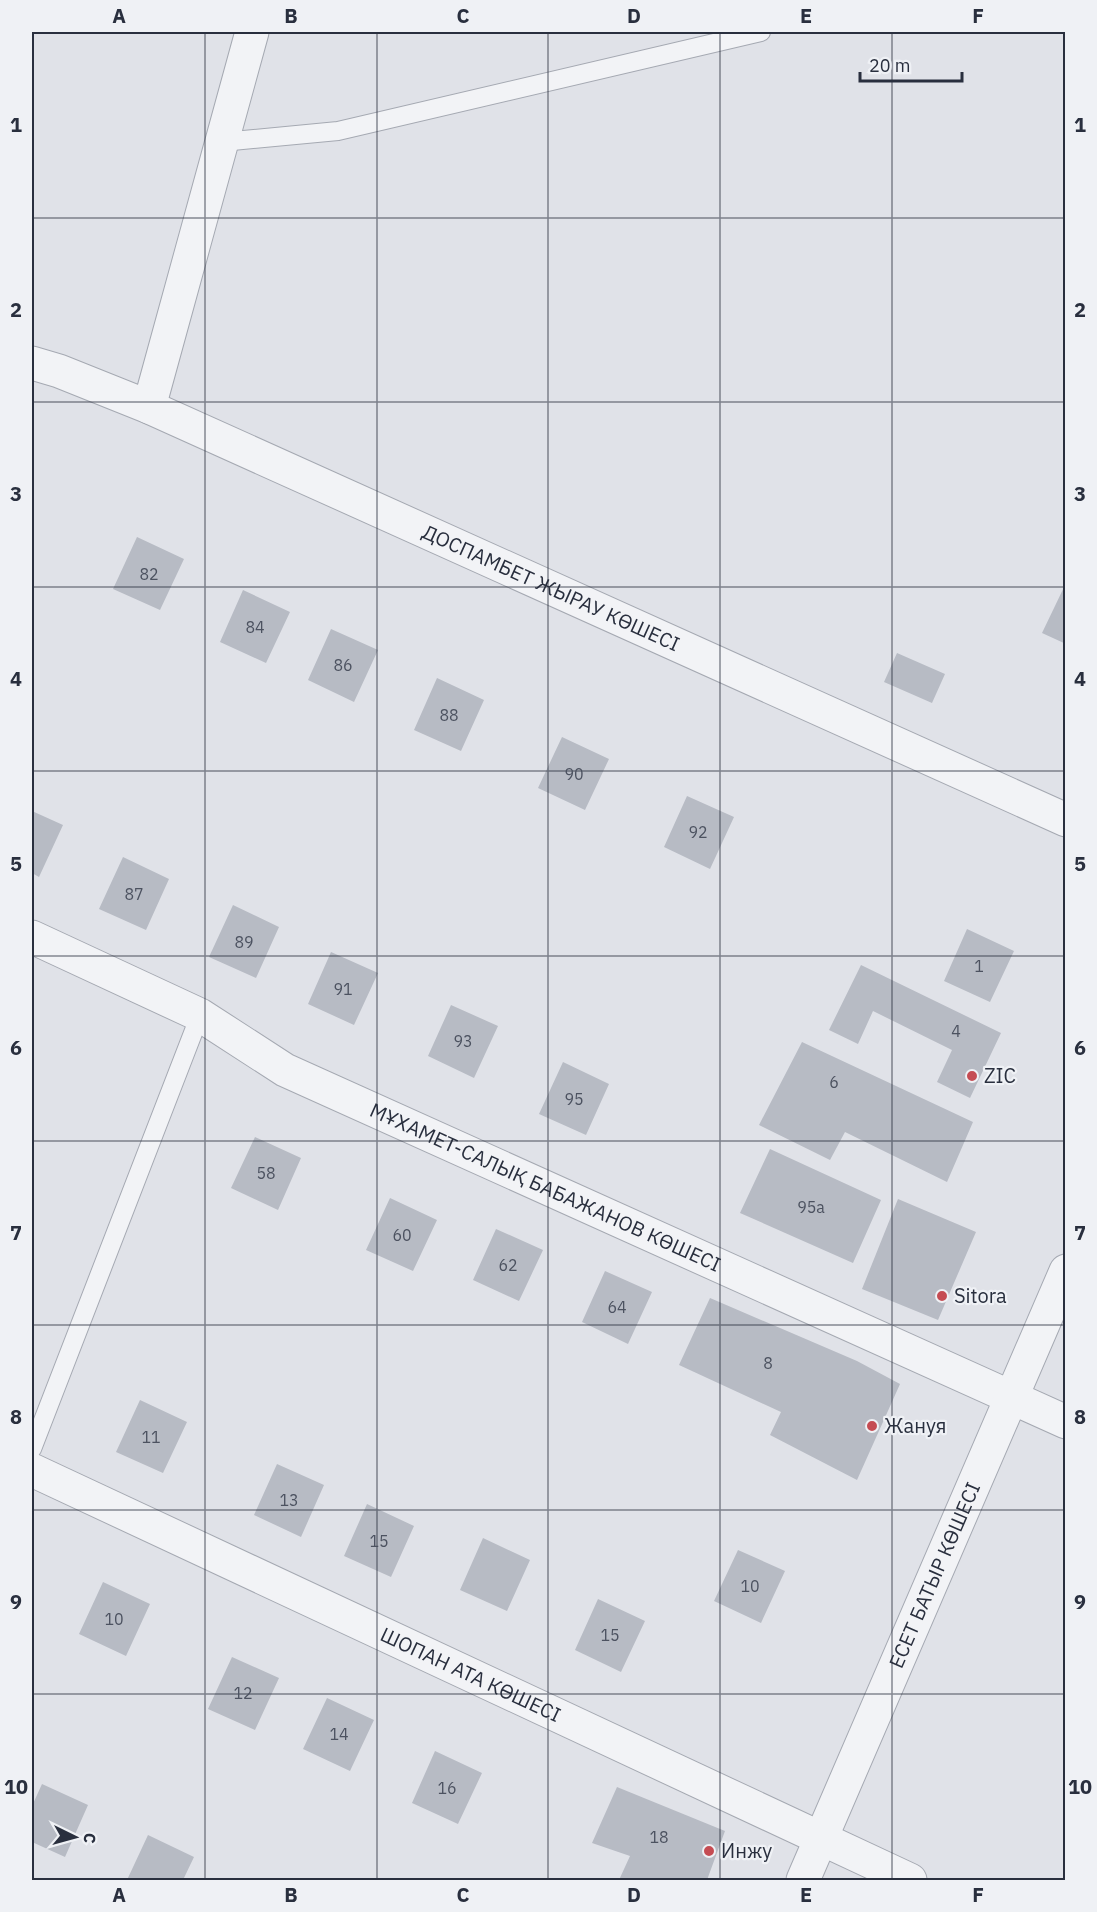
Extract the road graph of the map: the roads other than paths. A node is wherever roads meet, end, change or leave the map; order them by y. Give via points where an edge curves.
1 (252, 32) edge
2 (761, 32) edge
3 (222, 142) junction
4 (32, 363) edge
5 (149, 407) junction
6 (1065, 820) edge
7 (32, 937) edge
8 (200, 1015) junction
9 (1065, 1271) edge
10 (1012, 1396) junction
11 (1065, 1422) edge
12 (32, 1449) edge
13 (32, 1470) edge
14 (822, 1838) junction
15 (803, 1881) edge
16 (910, 1881) edge

1 - 3 street
2 - 3 lane via 338,131
3 - 5 street
4 - 5 street, ДОСПАМБЕТ ЖЫРАУ КӨШЕСІ
5 - 6 street, ДОСПАМБЕТ ЖЫРАУ КӨШЕСІ
7 - 8 street, МҰХАМЕТ-САЛЫҚ БАБАЖАНОВ КӨШЕСІ
8 - 10 street, МҰХАМЕТ-САЛЫҚ БАБАЖАНОВ КӨШЕСІ via 285,1070
8 - 12 lane
9 - 10 street, ЕСЕТ БАТЫР КӨШЕСІ
10 - 11 street, МҰХАМЕТ-САЛЫҚ БАБАЖАНОВ КӨШЕСІ
10 - 14 street, ЕСЕТ БАТЫР КӨШЕСІ
13 - 14 street, ШОПАН АТА КӨШЕСІ
14 - 15 street, ЕСЕТ БАТЫР КӨШЕСІ
14 - 16 street, ШОПАН АТА КӨШЕСІ

